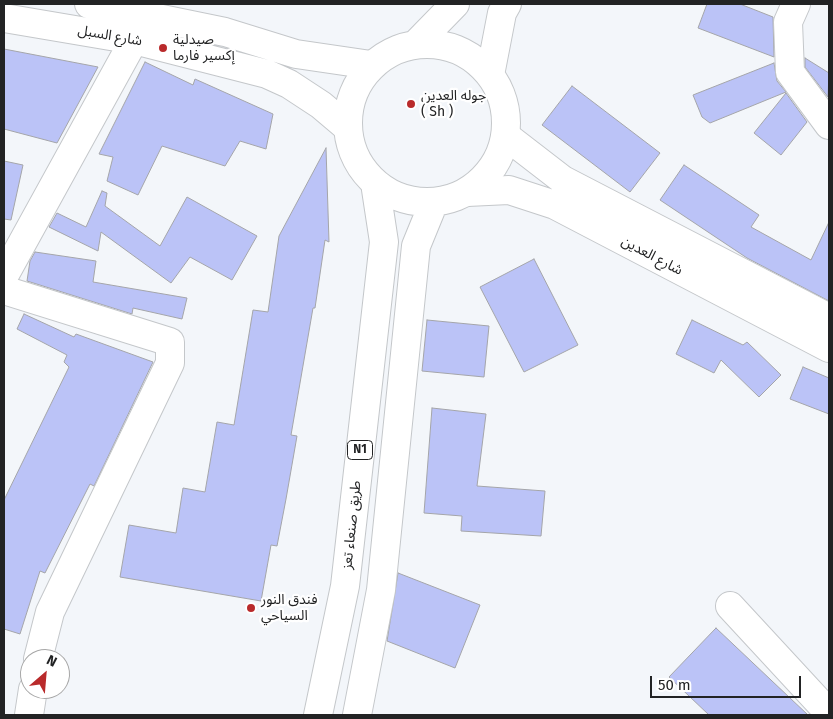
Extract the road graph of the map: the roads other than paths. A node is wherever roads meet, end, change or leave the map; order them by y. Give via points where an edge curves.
1 (89, 4) edge
2 (455, 4) edge
3 (507, 4) edge
4 (796, 4) edge
5 (4, 18) edge
6 (134, 40) junction
7 (416, 44) junction
8 (371, 65) junction
9 (490, 75) junction
10 (829, 125) edge
11 (347, 127) junction
12 (506, 136) junction
13 (375, 183) junction
14 (467, 192) junction
15 (434, 202) junction
16 (4, 276) edge
17 (4, 290) edge
18 (829, 318) edge
19 (829, 348) edge
20 (730, 606) dead end
21 (41, 649) edge
22 (31, 699) edge
23 (829, 713) edge
24 (29, 715) edge
25 (318, 715) edge
26 (357, 715) edge

1 - 8 main road, شارع السبل via 225,32 296,54
2 - 7 main road
3 - 9 main road via 502,13
4 - 10 main road via 788,22 790,72
5 - 6 main road, شارع السبل
6 - 11 main road, شارع السبل via 267,74 321,105
6 - 16 main road
7 - 8 main road via 392,51
7 - 9 main road via 441,44 469,55
8 - 11 main road via 357,83 349,104
9 - 12 main road via 503,100
11 - 13 main road via 351,148 360,167
12 - 14 main road via 493,168
12 - 18 main road, شارع العدين via 563,180
13 - 15 main road via 393,195 413,202
13 - 25 main road, طريق صنعاء تعز / N1 via 384,242 345,586
14 - 15 main road
14 - 19 main road, شارع العدين via 509,190 555,205
15 - 26 main road via 416,246 381,590
17 - 21 main road via 170,342 170,363 50,612
20 - 23 main road
22 - 24 main road

